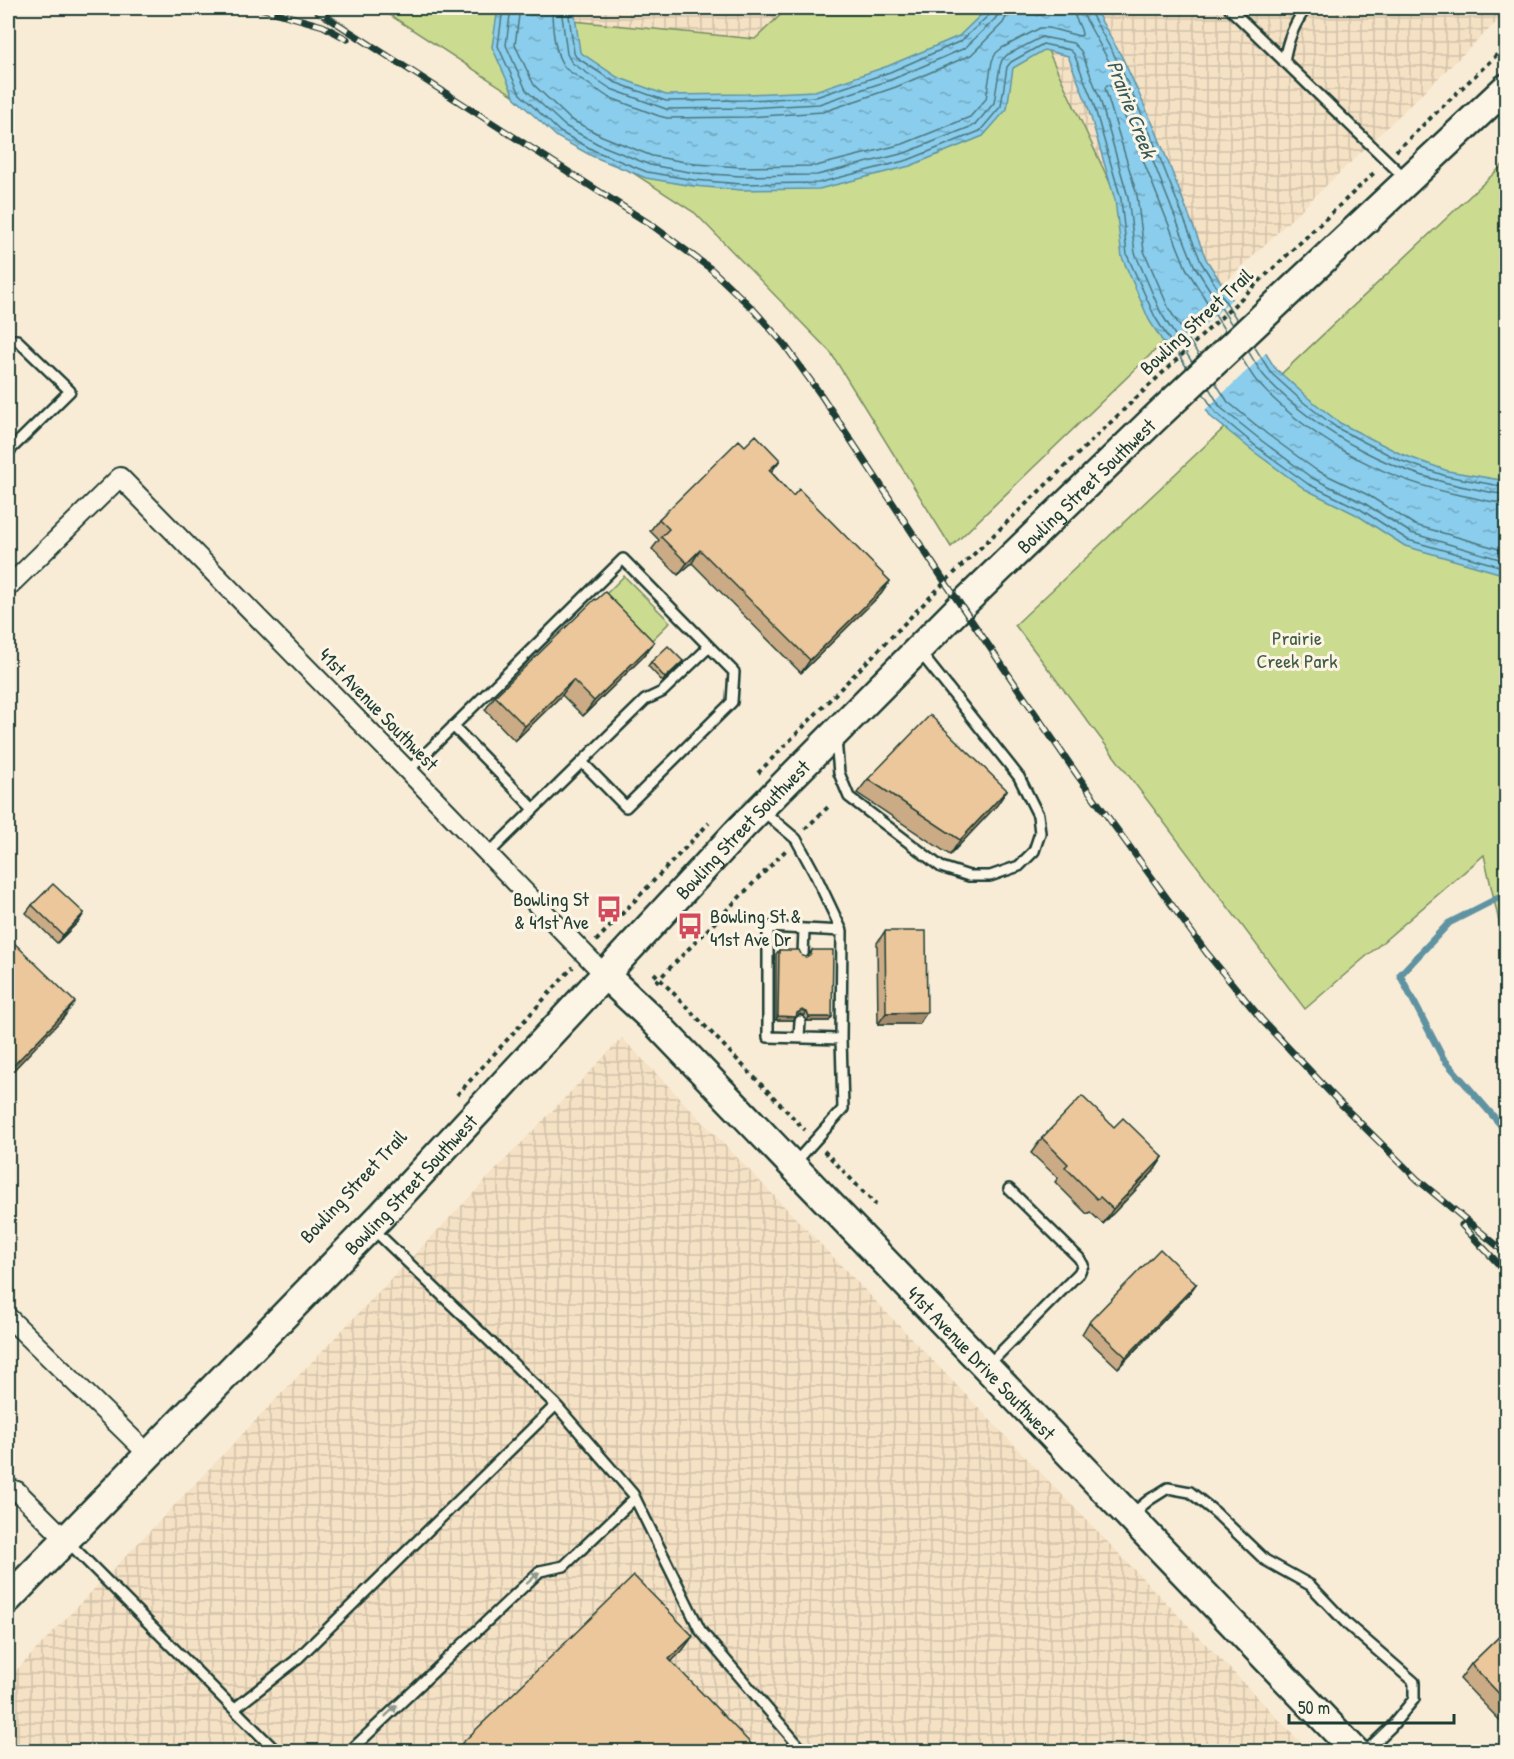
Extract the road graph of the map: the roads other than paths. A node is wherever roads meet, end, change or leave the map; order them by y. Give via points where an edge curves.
1 (1229, 8) edge
2 (1306, 8) edge
3 (1284, 62) junction
4 (1506, 88) edge
5 (1408, 181) junction
6 (8, 340) edge
7 (8, 452) edge
8 (8, 587) edge
9 (709, 646) junction
10 (917, 650) junction
11 (453, 726) junction
12 (835, 733) junction
13 (582, 762) junction
14 (408, 771) junction
15 (760, 808) junction
16 (534, 809) junction
17 (488, 854) junction
18 (804, 930) junction
19 (842, 932) junction
20 (803, 954) edge
21 (604, 974) junction
22 (800, 1021) dead end
23 (799, 1037) junction
24 (841, 1039) junction
25 (793, 1166) junction
26 (1009, 1189) dead end
27 (371, 1227) junction
28 (8, 1317) edge
29 (986, 1367) junction
30 (556, 1405) junction
31 (148, 1455) junction
32 (8, 1488) edge
33 (635, 1498) junction
34 (1130, 1516) junction
35 (66, 1540) junction
36 (8, 1599) edge
37 (234, 1709) junction
38 (277, 1752) edge
39 (349, 1752) edge
40 (804, 1752) edge
41 (1356, 1752) edge
42 (1365, 1752) edge

1 - 3 lane
2 - 3 lane via 1286,44
3 - 5 lane
4 - 5 main road, Bowling Street Southwest
5 - 10 main road, Bowling Street Southwest via 1154,419
6 - 7 lane via 17,340 69,391
8 - 14 street, 41st Avenue Southwest via 120,477
9 - 11 lane via 623,559
9 - 13 lane via 662,692 645,700
9 - 13 lane via 734,672 732,702 627,807
10 - 12 main road, Bowling Street Southwest
10 - 12 lane via 1019,777 1038,815 1040,833 1034,851 1019,866 990,876 969,876 941,867 849,797 839,773
11 - 14 lane
11 - 16 lane
12 - 15 main road, Bowling Street Southwest
13 - 16 lane
14 - 17 street, 41st Avenue Southwest
15 - 19 lane via 796,839
15 - 21 main road, Bowling Street Southwest
16 - 17 lane
17 - 21 street, 41st Avenue Southwest
18 - 19 lane
18 - 20 lane
18 - 23 lane via 768,927 768,1037
19 - 24 lane
21 - 25 main road, 41st Avenue Drive Southwest
21 - 27 main road, Bowling Street Southwest
22 - 23 lane
23 - 24 lane
24 - 25 lane via 843,1109
25 - 29 main road, 41st Avenue Drive Southwest
26 - 29 lane via 1083,1265
27 - 30 lane
27 - 31 main road, Bowling Street Southwest
28 - 31 street
29 - 34 main road, 41st Avenue Drive Southwest
30 - 33 lane
30 - 37 lane via 295,1661
31 - 35 main road, Bowling Street Southwest
32 - 35 street via 17,1491
39 -> 33 lane via 540,1571 564,1566
33 - 40 lane via 700,1630
34 - 41 main road, 41st Avenue Drive Southwest
34 - 42 lane via 1168,1488 1190,1492 1264,1560 1310,1585 1347,1625 1414,1682 1414,1699
35 - 36 main road, Bowling Street Southwest
35 - 37 lane
37 - 38 lane

